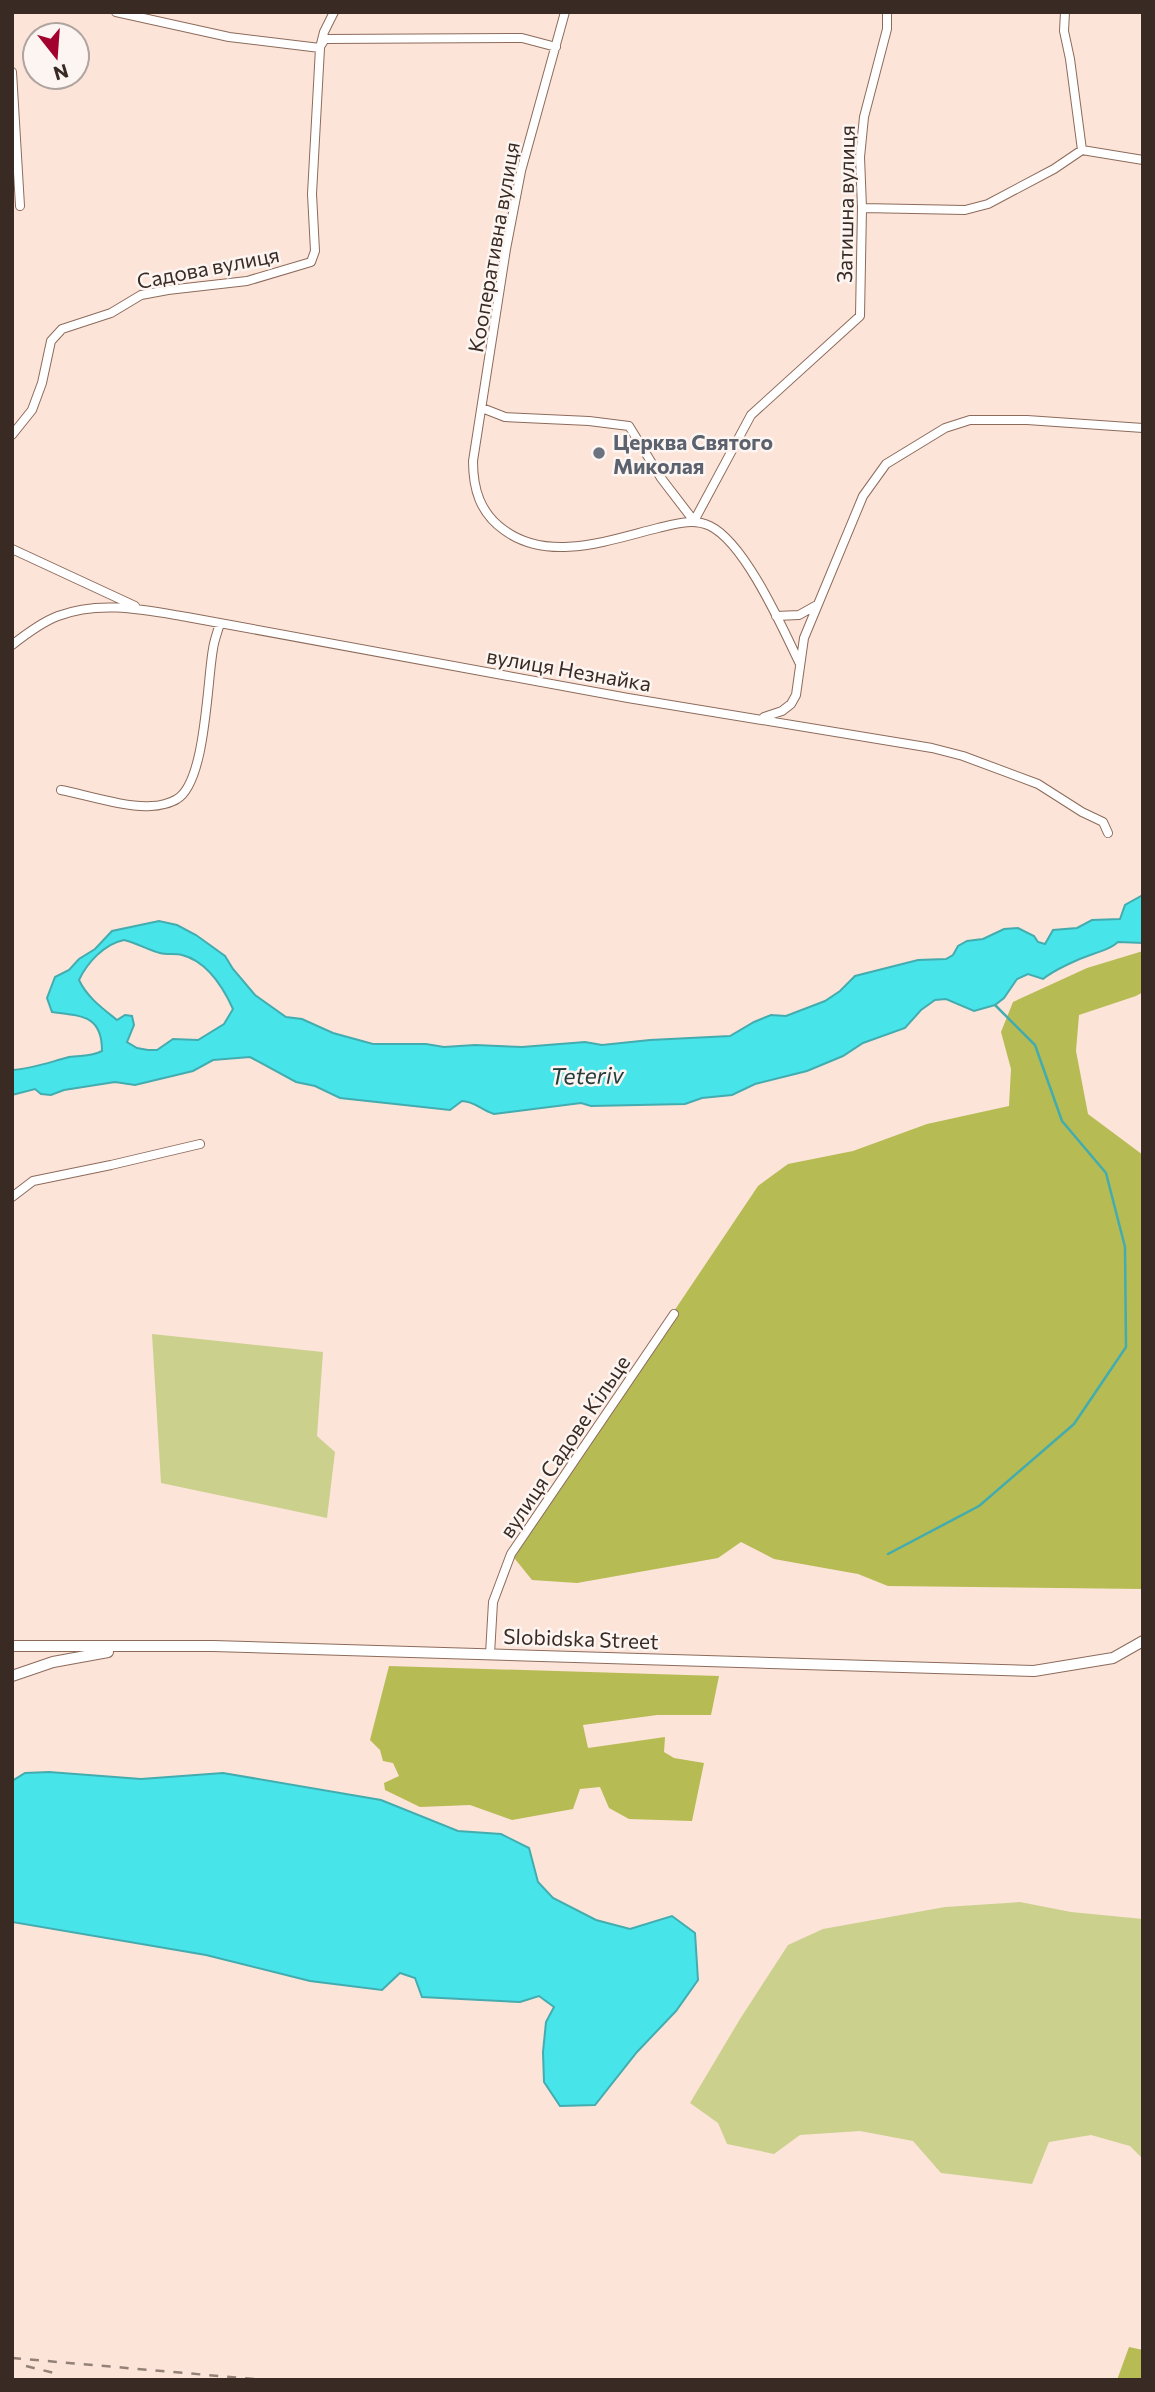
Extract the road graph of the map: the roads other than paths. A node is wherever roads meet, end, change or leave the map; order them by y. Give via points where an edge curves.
1 (116, 12) edge
2 (334, 12) edge
3 (565, 12) edge
4 (887, 12) edge
5 (1065, 12) edge
6 (556, 47) junction
7 (320, 48) junction
8 (12, 72) edge
9 (1082, 150) junction
10 (1143, 160) edge
11 (20, 206) dead end
12 (862, 208) junction
13 (482, 408) junction
14 (1143, 428) edge
15 (12, 435) edge
16 (694, 521) junction
17 (12, 549) edge
18 (818, 604) junction
19 (144, 610) junction
20 (776, 616) junction
21 (220, 622) junction
22 (12, 645) edge
23 (799, 662) junction
24 (758, 718) junction
25 (61, 790) dead end
26 (1108, 833) dead end
27 (201, 1144) dead end
28 (12, 1197) edge
29 (674, 1314) dead end
30 (1143, 1641) edge
31 (12, 1646) edge
32 (153, 1646) junction
33 (491, 1654) junction
34 (12, 1676) edge

1 - 7 street via 229,37
2 - 7 street
3 - 6 street, Кооперативна вулиця
4 - 12 street, Затишна вулиця via 887,29 864,117
5 - 9 street via 1063,32
6 - 7 street via 522,38 359,37 325,39
6 - 13 street, Кооперативна вулиця via 521,171
7 - 15 street, Садова вулиця via 312,194 315,251 311,262 229,284 141,295 111,313 62,330 51,341 32,410
8 - 11 street
9 - 10 street
9 - 12 street via 988,204 965,210
12 - 16 street, Затишна вулиця via 860,316 751,415
13 - 16 street via 505,416 629,426
13 - 16 street, Кооперативна вулиця via 473,482 486,513 515,538 559,547 583,546
14 - 18 street via 984,419 945,428 886,464 873,479
16 - 20 street via 727,539
17 - 19 street
18 - 20 street via 799,615
18 - 23 street
19 - 21 street, вулиця Незнайка
19 - 22 street, вулиця Незнайка via 91,608 58,616
20 - 23 street
21 - 24 street, вулиця Незнайка
21 - 25 street via 201,745 191,780 179,799 139,806
23 - 24 street via 798,686 791,704
24 - 26 street, вулиця Незнайка via 964,756 1038,783 1103,822
27 - 28 street via 33,1181
29 - 33 street, вулиця Садове Кільце via 511,1554 493,1602
30 - 33 street, Slobidska Street via 1113,1658 1034,1671
31 - 32 street, Slobidska Street
32 - 33 street, Slobidska Street
32 - 34 street via 53,1662

